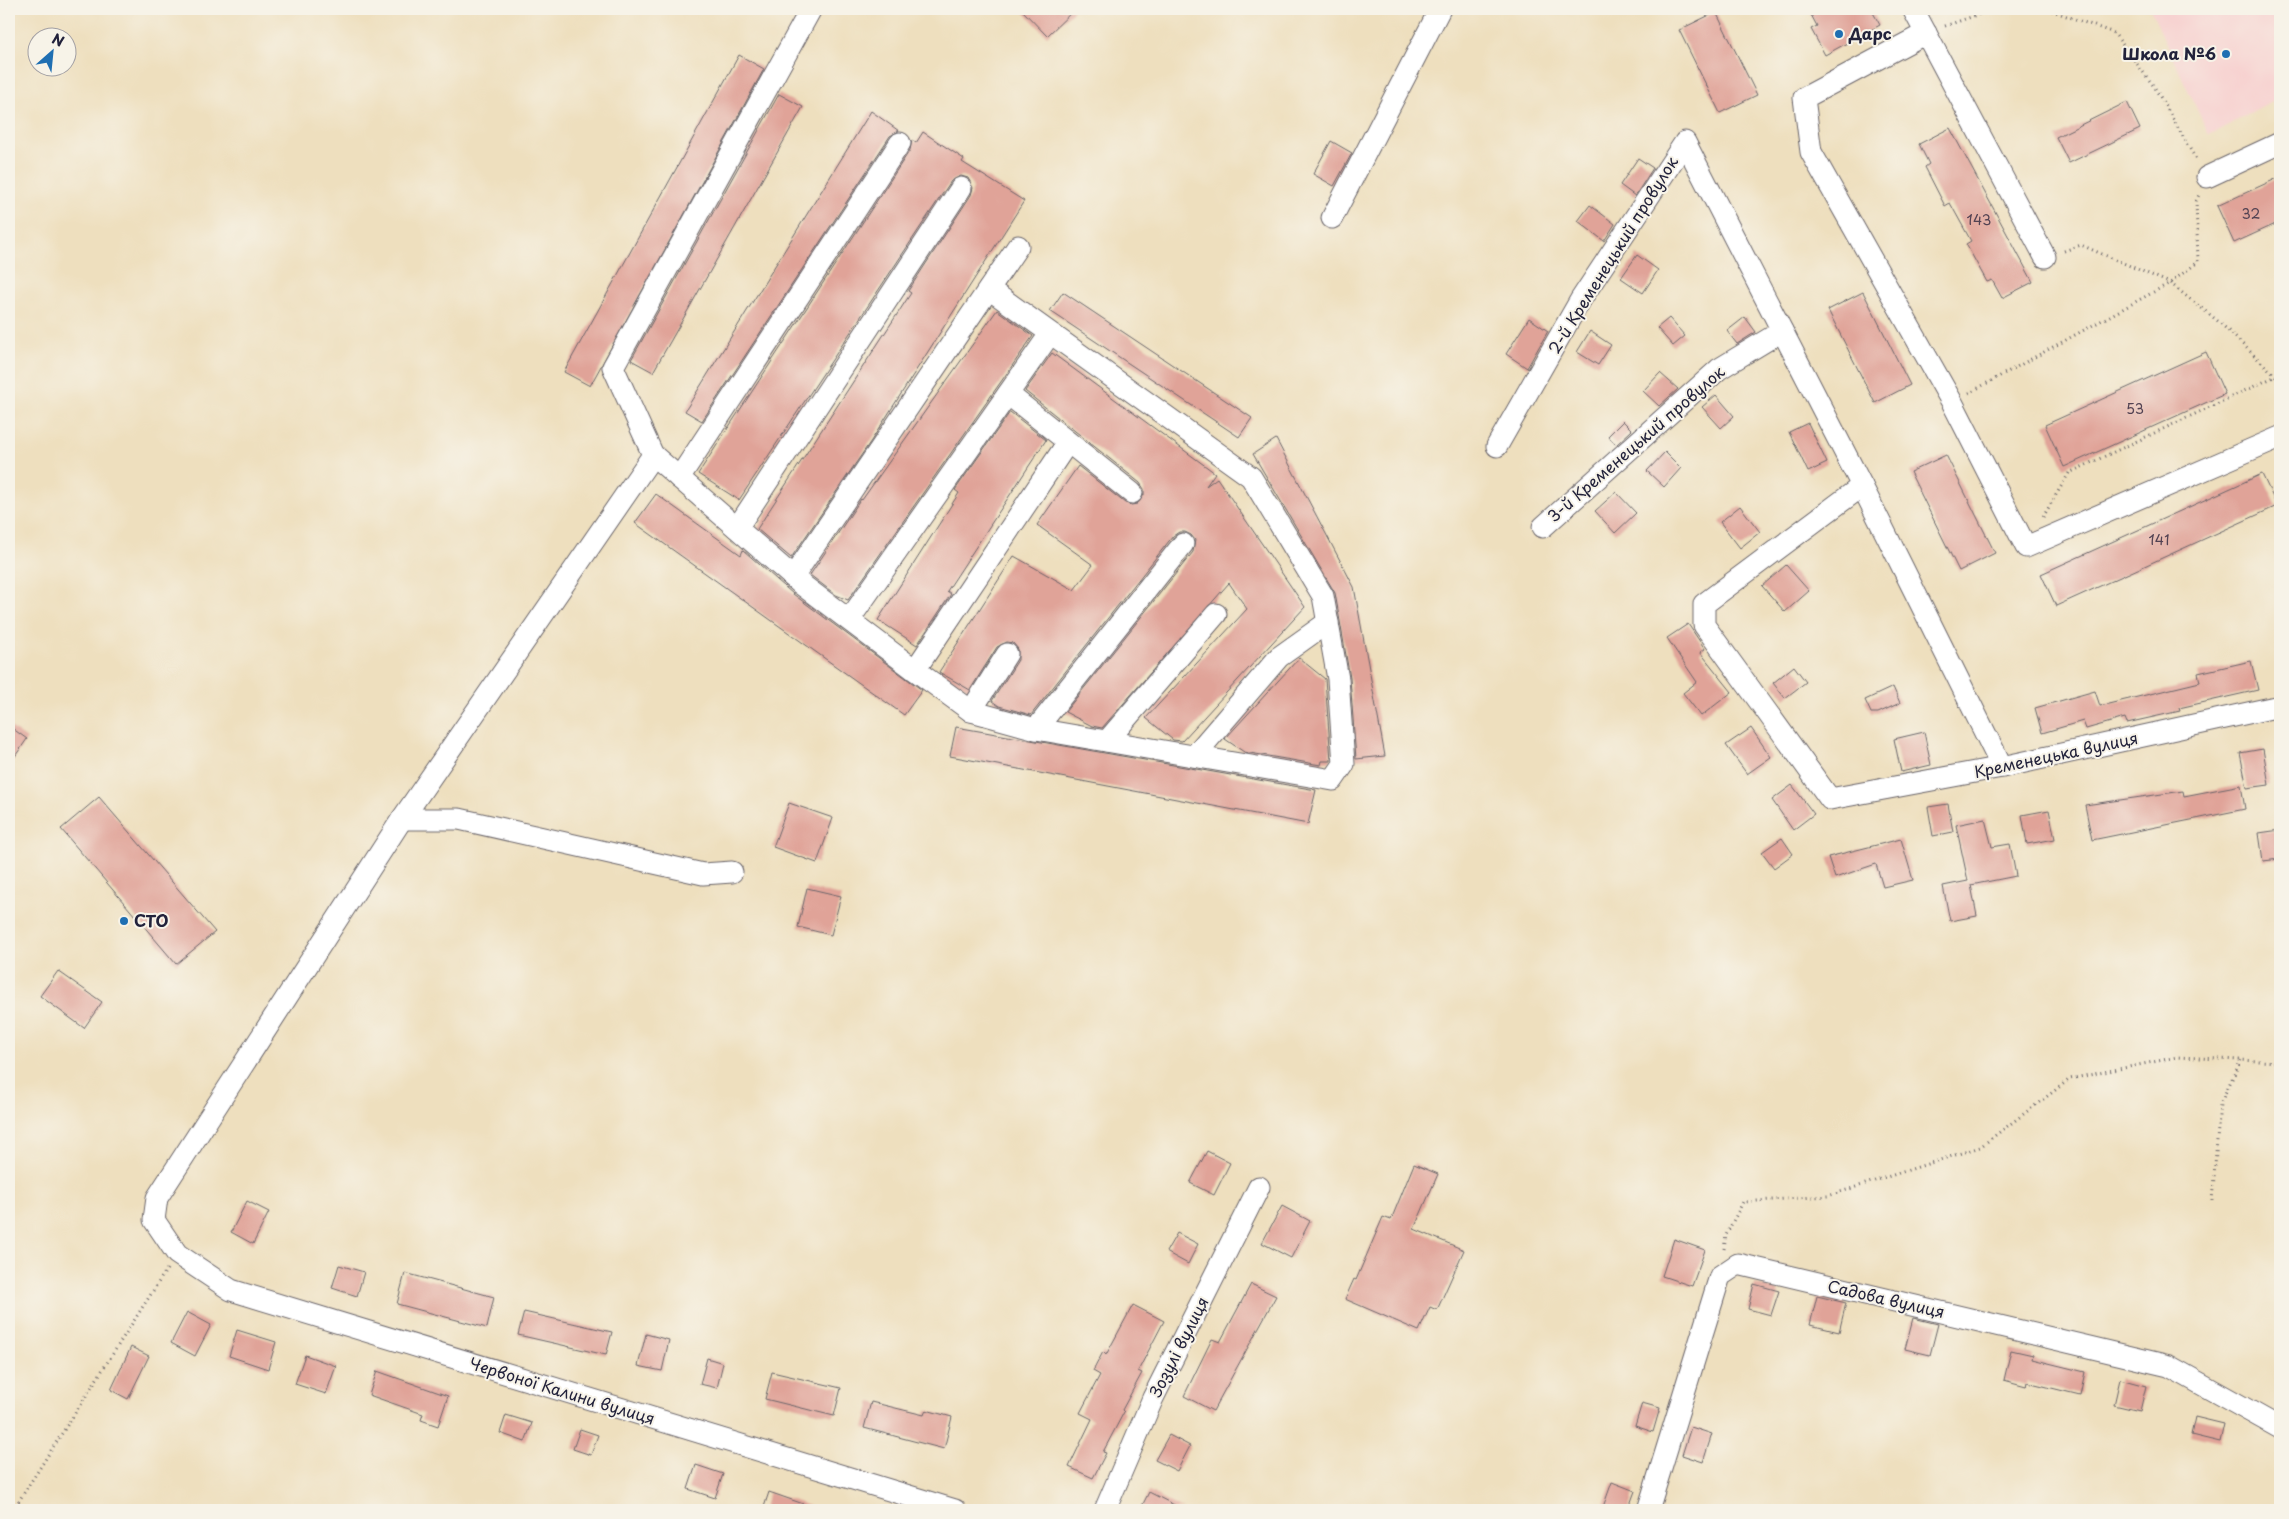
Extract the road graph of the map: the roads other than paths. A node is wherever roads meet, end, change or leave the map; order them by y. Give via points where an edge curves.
1 (811, 9) edge
2 (1440, 9) edge
3 (1913, 9) edge
4 (1926, 33) junction
5 (900, 143) dead end
6 (2280, 143) edge
7 (2207, 177) road end
8 (961, 188) dead end
9 (1332, 218) dead end
10 (1018, 246) dead end
11 (2045, 257) road end
12 (989, 289) junction
13 (1782, 330) junction
14 (1050, 334) junction
15 (1008, 394) junction
16 (2280, 437) edge
17 (1068, 442) junction
18 (1497, 446) dead end
19 (653, 455) junction
20 (679, 478) junction
21 (1862, 486) junction
22 (1132, 493) dead end
23 (1543, 527) dead end
24 (737, 528) junction
25 (1183, 544) dead end
26 (793, 577) junction
27 (1216, 614) dead end
28 (849, 620) junction
29 (1328, 622) junction
30 (1007, 654) dead end
31 (915, 670) junction
32 (2280, 706) edge
33 (971, 710) junction
34 (1036, 730) junction
35 (1107, 742) junction
36 (1194, 756) junction
37 (2002, 767) junction
38 (402, 820) junction
39 (732, 872) dead end
40 (1259, 1187) dead end
41 (2280, 1428) edge
42 (955, 1510) edge
43 (1105, 1510) edge
44 (1648, 1510) edge

1 - 19 street via 613,367
2 - 9 street
3 - 4 street
4 - 11 street
4 - 16 street via 1804,98 1811,152 1952,402 2026,547
5 - 20 street
6 - 7 street
8 - 24 street
10 - 12 street
12 - 14 street
12 - 26 street
13 - 18 street, 2-й Кременецький провулок via 1685,142 1581,299
13 - 21 street
13 - 23 street, 3-й Кременецький провулок via 1719,368
14 - 15 street
14 - 29 street via 1251,477 1323,596
15 - 17 street
15 - 28 street
17 - 22 street
17 - 31 street
19 - 20 street
19 - 38 street
20 - 24 street
21 - 37 street
21 - 37 street, Кременецька вулиця via 1704,604 1704,625 1830,799
24 - 26 street
25 - 34 street
26 - 28 street
27 - 35 street
28 - 31 street
29 - 36 street via 1279,657
29 - 36 street via 1338,679 1344,764 1333,780
30 - 33 street
31 - 33 street
32 - 37 street, Кременецька вулиця
33 - 34 street
34 - 35 street
35 - 36 street
38 - 39 street via 459,819 703,874
38 - 42 street, Червоної Калини вулиця via 157,1198 154,1220 176,1254 231,1290
40 - 43 street, Зозулі вулиця via 1153,1398
41 - 44 street, Садова вулиця via 2169,1366 1738,1264 1720,1276

